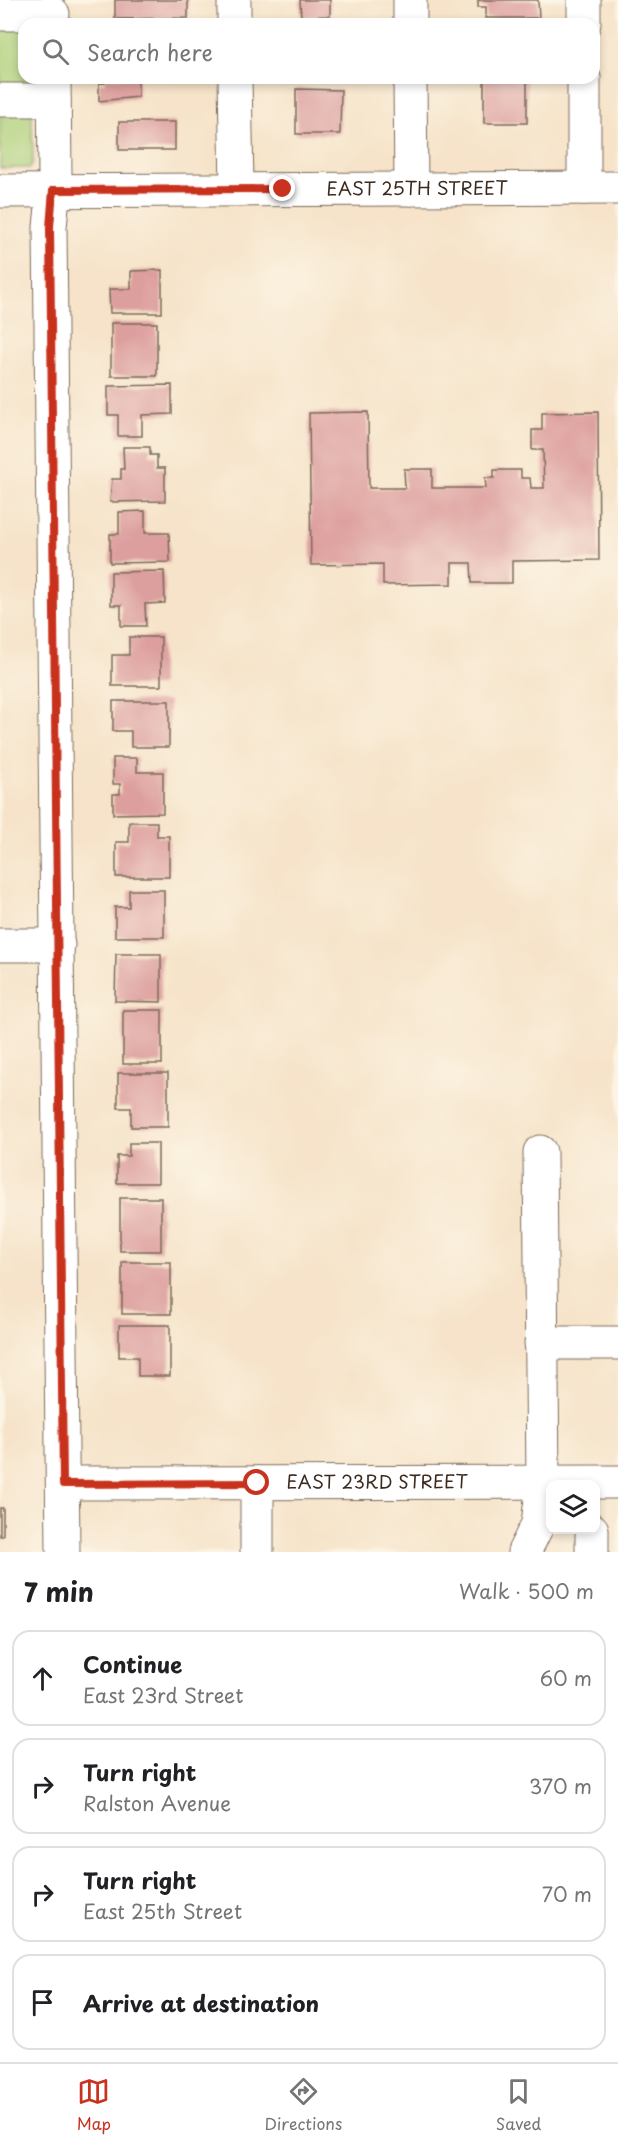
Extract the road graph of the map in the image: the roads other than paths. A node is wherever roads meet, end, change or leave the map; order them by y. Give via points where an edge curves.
1 (234, 0) edge
2 (410, 0) edge
3 (584, 0) edge
4 (53, 13) edge
5 (0, 14) edge
6 (234, 18) edge
7 (410, 18) edge
8 (584, 18) edge
9 (235, 84) edge
10 (410, 84) edge
11 (584, 84) edge
12 (54, 89) edge
13 (0, 100) edge
14 (584, 188) junction
15 (618, 188) edge
16 (237, 189) junction
17 (411, 189) junction
18 (53, 190) junction
19 (0, 191) edge
20 (0, 945) edge
21 (58, 945) junction
22 (540, 1152) dead end
23 (541, 1343) junction
24 (618, 1343) edge
25 (257, 1483) junction
26 (543, 1483) junction
27 (601, 1483) edge
28 (63, 1484) junction
29 (592, 1534) edge
30 (63, 1552) edge
31 (257, 1552) edge
32 (524, 1552) edge
33 (592, 1552) edge

1 - 6 street
2 - 7 street
3 - 8 street
4 - 5 street
9 - 16 street
10 - 17 street
11 - 14 street
12 - 13 street
12 - 18 street
14 - 15 street, EAST 25TH STREET
14 - 17 street, EAST 25TH STREET
16 - 17 street, EAST 25TH STREET
16 - 18 street, EAST 25TH STREET
18 - 19 street, EAST 25TH STREET
18 - 21 street via 50,227
20 - 21 street
21 - 28 street
22 - 23 street
23 - 24 street
23 - 26 street
25 - 26 street, EAST 23RD STREET
25 - 28 street, EAST 23RD STREET
25 - 31 street
26 - 27 street, EAST 23RD STREET
26 - 32 street via 538,1524
28 - 30 street
29 - 33 street

